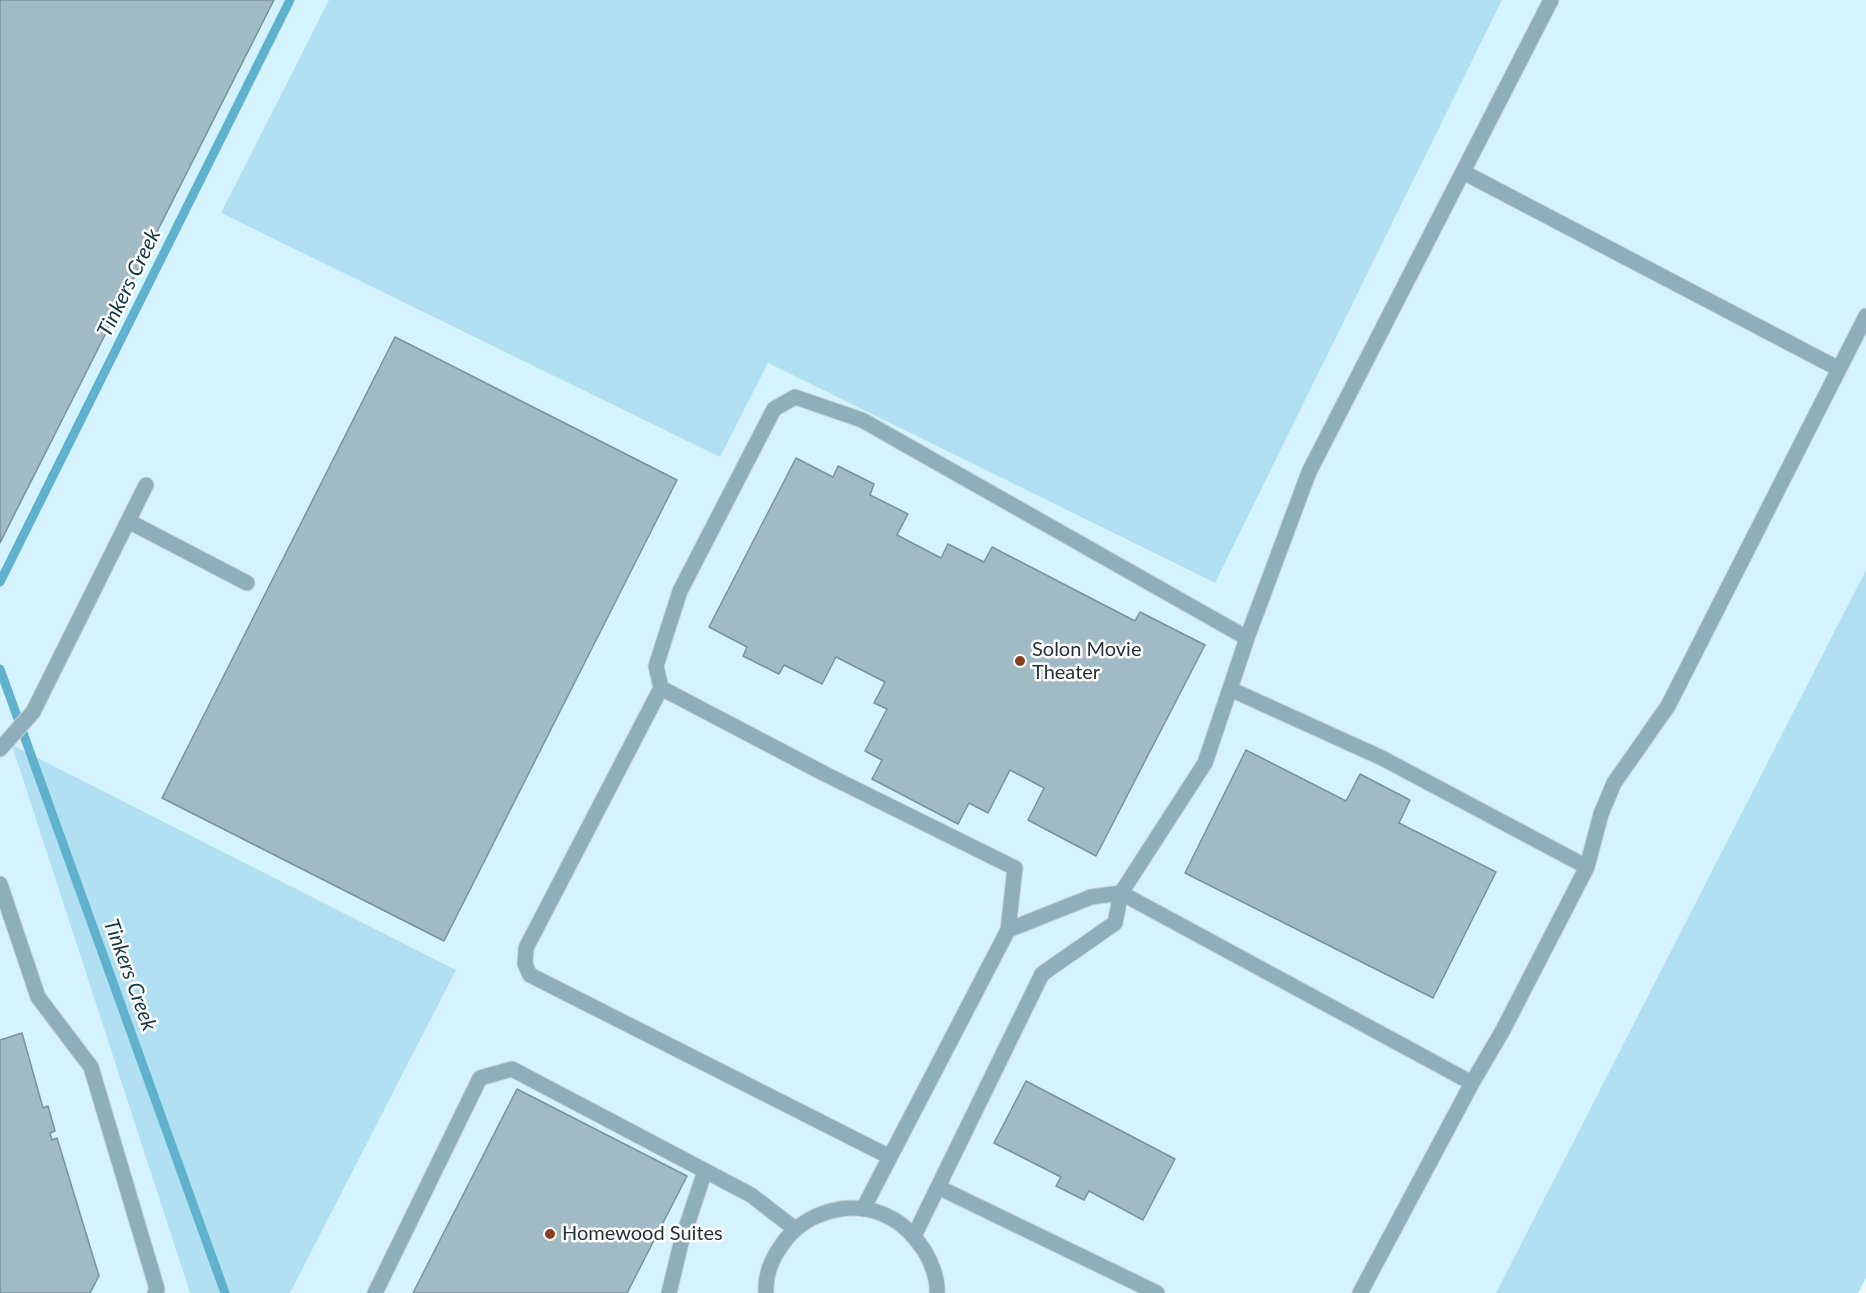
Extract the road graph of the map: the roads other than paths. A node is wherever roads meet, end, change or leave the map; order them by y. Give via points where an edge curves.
1 (1551, 0) edge
2 (1463, 172) junction
3 (1866, 316) edge
4 (1839, 369) junction
5 (146, 485) dead end
6 (128, 521) junction
7 (247, 582) dead end
8 (1247, 638) junction
9 (661, 688) junction
10 (1230, 689) junction
11 (0, 748) edge
12 (1587, 867) junction
13 (0, 884) edge
14 (1121, 893) junction
15 (1008, 930) junction
16 (1472, 1083) junction
17 (890, 1157) junction
18 (705, 1172) junction
19 (938, 1187) junction
20 (863, 1209) junction
21 (795, 1229) junction
22 (914, 1236) junction
23 (155, 1293) edge
24 (375, 1293) edge
25 (669, 1293) edge
26 (766, 1293) edge
27 (937, 1293) edge
28 (1157, 1293) edge
29 (1360, 1293) edge

1 - 2 street
2 - 4 street
2 - 8 street via 1309,472
3 - 4 street
4 - 12 street via 1668,706 1614,783 1601,813
5 - 6 street
6 - 7 street
6 - 11 street via 33,712
8 - 9 street via 862,420 795,397 774,409 680,591 656,666
8 - 10 street
9 - 15 street via 1016,868
9 - 17 street via 526,948 525,964 530,975
10 - 12 street via 1382,758
10 - 14 street via 1205,763
12 - 16 street
13 - 23 street via 38,997 91,1067 157,1289
14 - 15 street via 1091,897
14 - 16 street
14 - 19 street via 1115,923 1042,974
15 - 17 street
16 - 29 street
17 - 20 street
18 - 21 street via 751,1195
18 - 24 street via 512,1070 480,1078
18 - 25 street
19 - 22 street
19 - 28 street
20 - 21 street via 835,1209 810,1218
20 - 22 street via 891,1217
21 - 26 street via 773,1258
22 - 27 street via 930,1260

